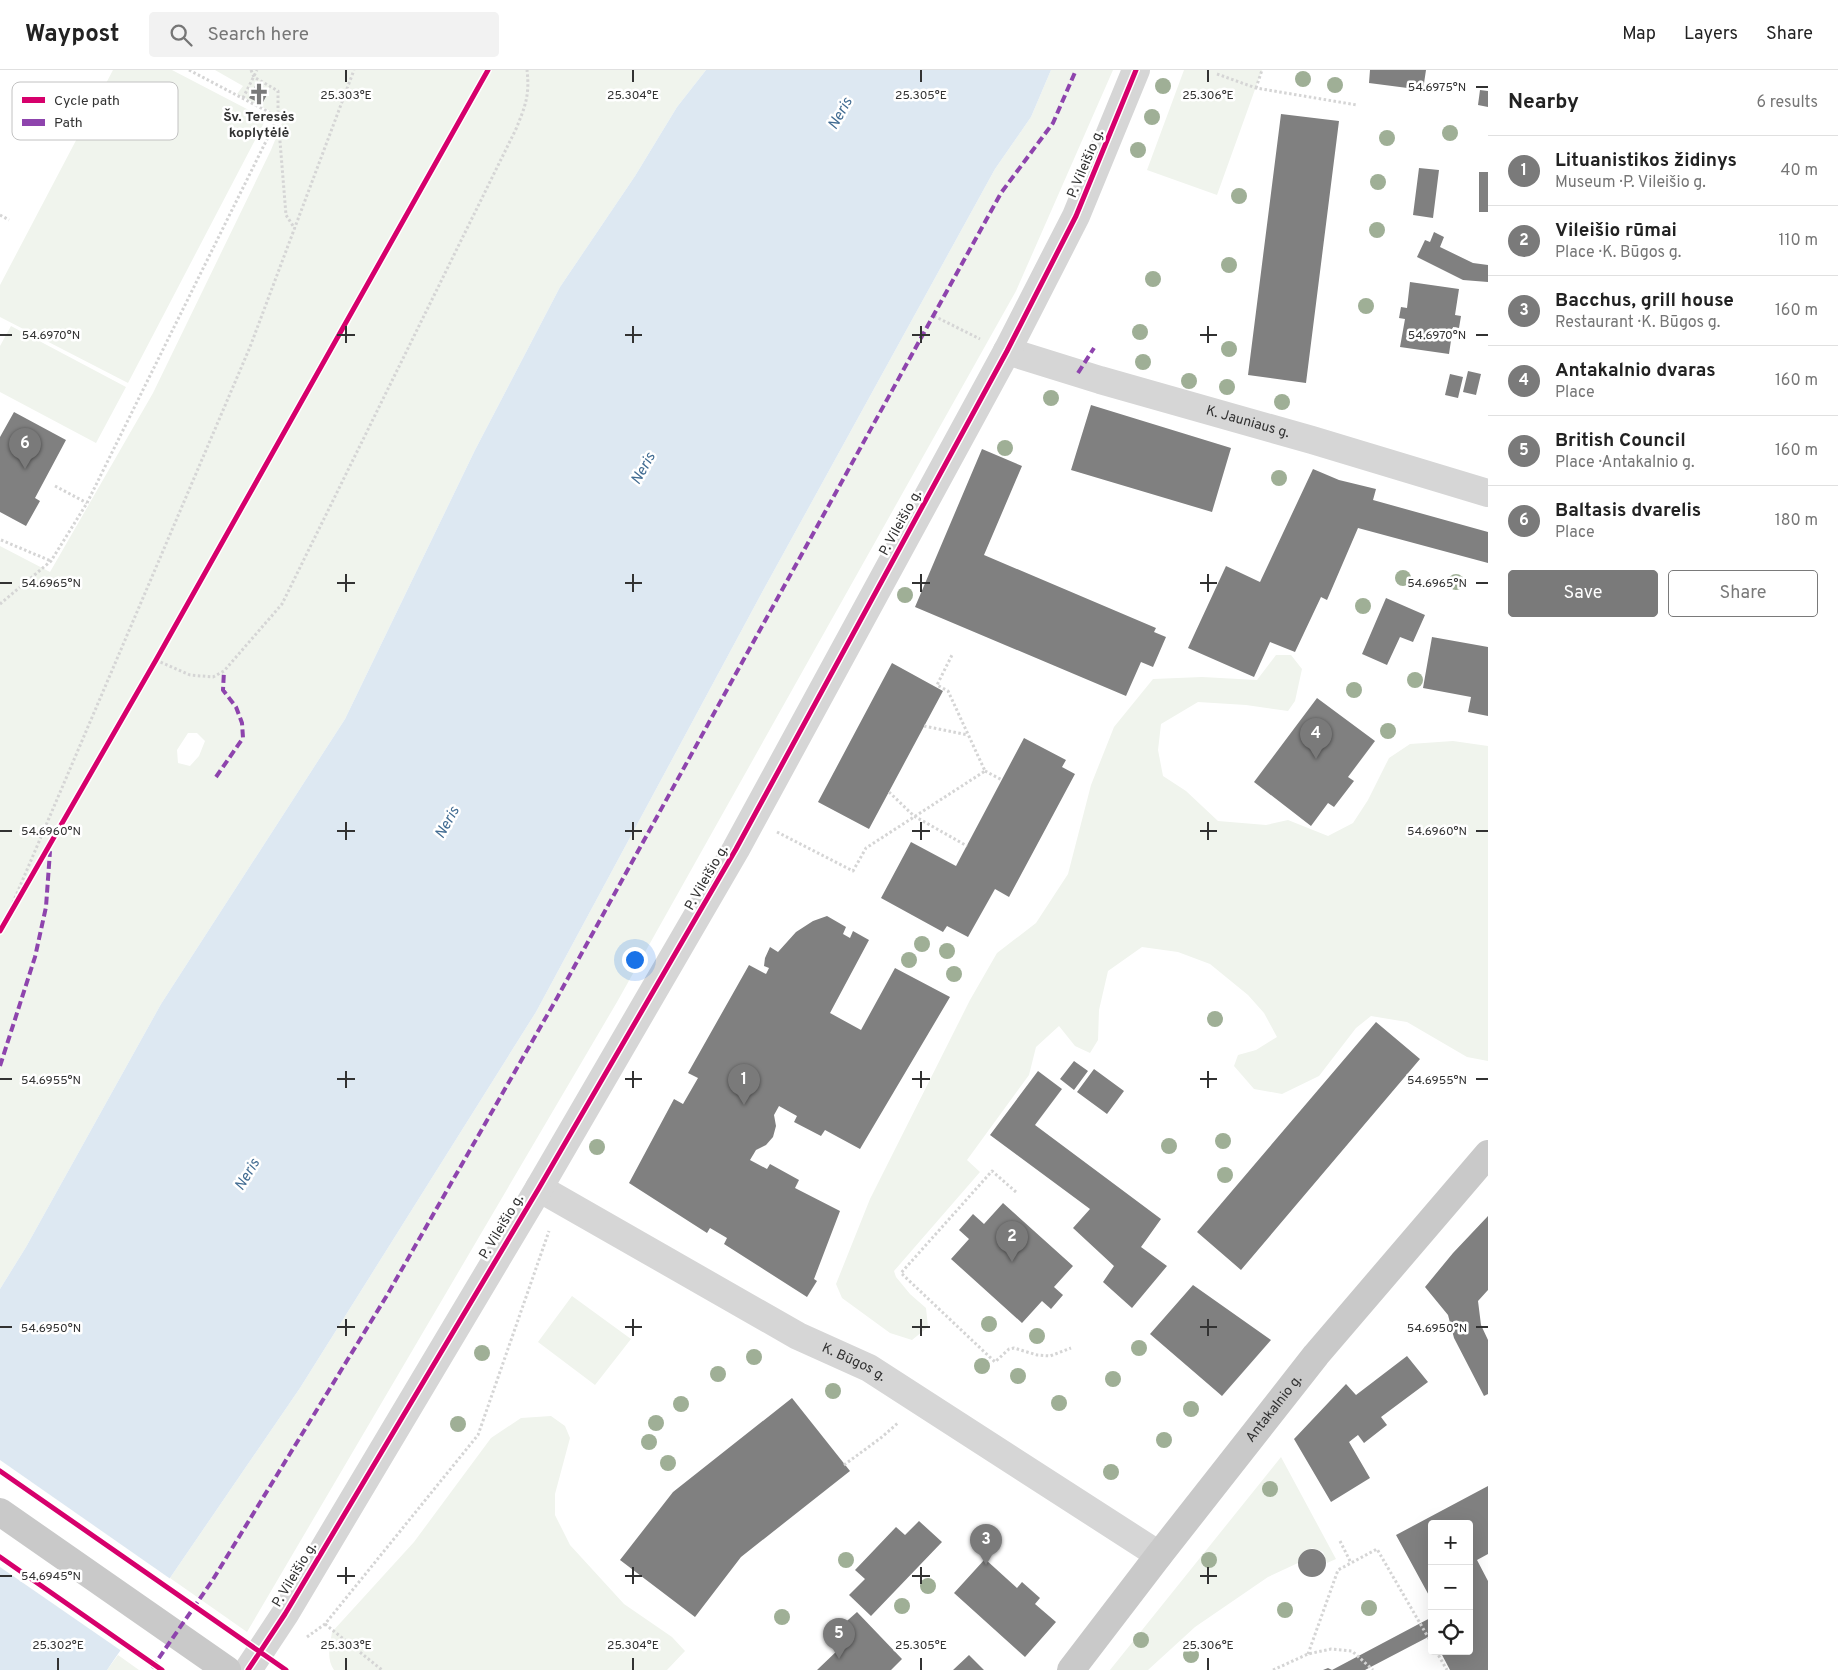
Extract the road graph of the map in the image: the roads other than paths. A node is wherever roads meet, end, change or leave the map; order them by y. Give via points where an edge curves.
1 (1136, 70) edge
2 (1007, 351) junction
3 (1488, 493) edge
4 (1488, 1154) edge
5 (549, 1194) junction
6 (0, 1512) edge
7 (1159, 1555) junction
8 (227, 1670) edge
9 (248, 1670) edge
10 (1071, 1670) edge

1 - 2 street, P. Vileišio g. via 1076,216
2 - 3 street, K. Jauniaus g.
2 - 5 street, P. Vileišio g.
4 - 7 main road, Antakalnio g. via 1316,1355
5 - 7 street, K. Būgos g. via 798,1336 869,1368
5 - 9 street, P. Vileišio g.
6 - 8 main road
7 - 10 main road, Antakalnio g.

